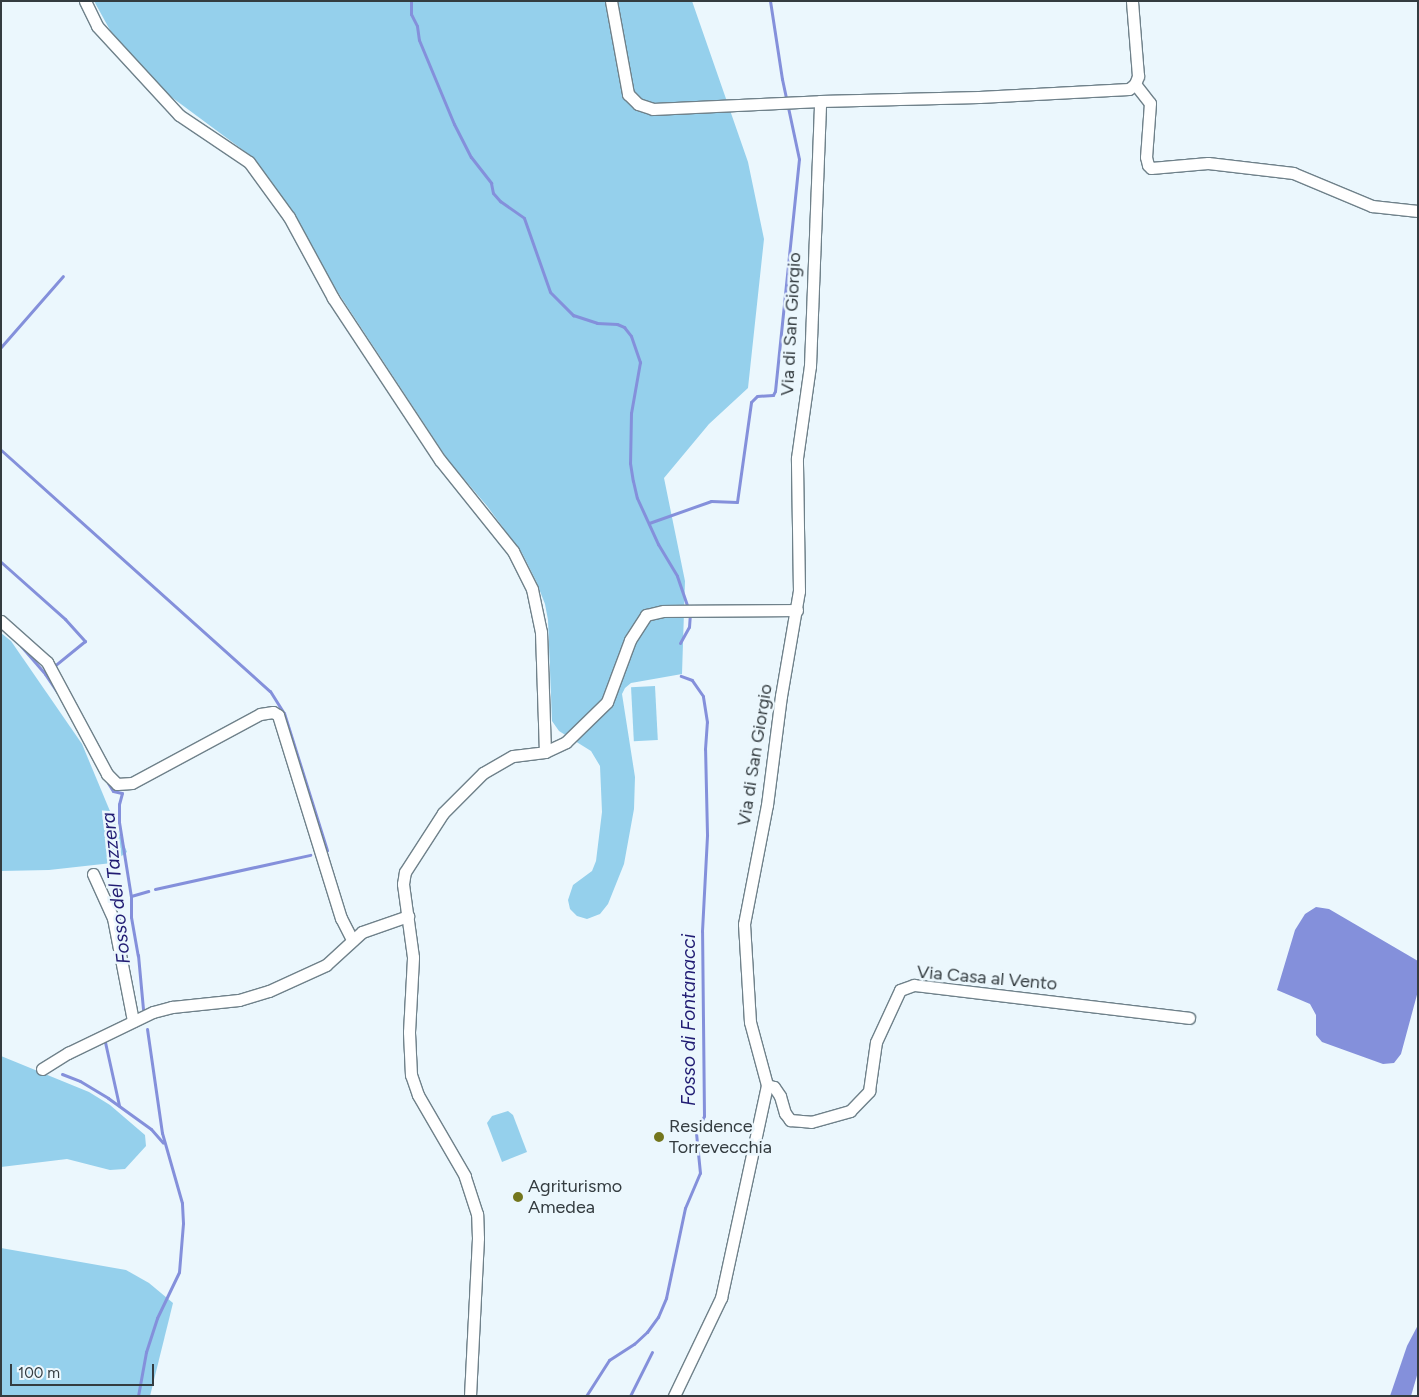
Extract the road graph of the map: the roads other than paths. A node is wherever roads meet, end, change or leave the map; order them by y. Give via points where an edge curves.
1 (85, 1) edge
2 (611, 1) edge
3 (1132, 1) edge
4 (1135, 84) junction
5 (820, 101) junction
6 (1418, 210) edge
7 (796, 610) junction
8 (1, 622) edge
9 (545, 752) junction
10 (93, 874) dead end
11 (408, 916) junction
12 (352, 940) junction
13 (1189, 1018) dead end
14 (133, 1021) junction
15 (42, 1069) dead end
16 (768, 1085) junction
17 (470, 1396) edge
18 (674, 1396) edge

1 - 9 street via 97,26 179,115 249,162 289,217 333,298 440,460 513,551 532,589 541,632
2 - 5 street via 628,94 638,104 652,109
3 - 4 street via 1138,70
4 - 5 street via 1118,91
4 - 6 street via 1150,103 1146,157 1151,168 1208,163 1293,173 1372,206
5 - 7 street, Via di San Giorgio via 810,366 798,451 800,581
7 - 9 street via 664,611 646,615 630,640 607,702 566,742
7 - 16 street, Via di San Giorgio via 767,805 744,924 750,1022
8 - 12 street via 51,668 107,774 117,784 132,783 260,714 273,712 278,715 341,918
9 - 11 street via 513,756 498,763 443,813 403,875
10 - 14 street via 113,918
11 - 12 street via 370,928
11 - 17 street via 413,957 409,1032 413,1082 465,1176 477,1214
12 - 14 street via 326,965 260,994 238,1000 163,1009
13 - 16 street, Via Casa al Vento via 914,985 900,990 876,1042 869,1091 850,1111 810,1122 790,1120 784,1113 780,1096 774,1087
14 - 15 street
16 - 18 street, Via di San Giorgio via 721,1298

